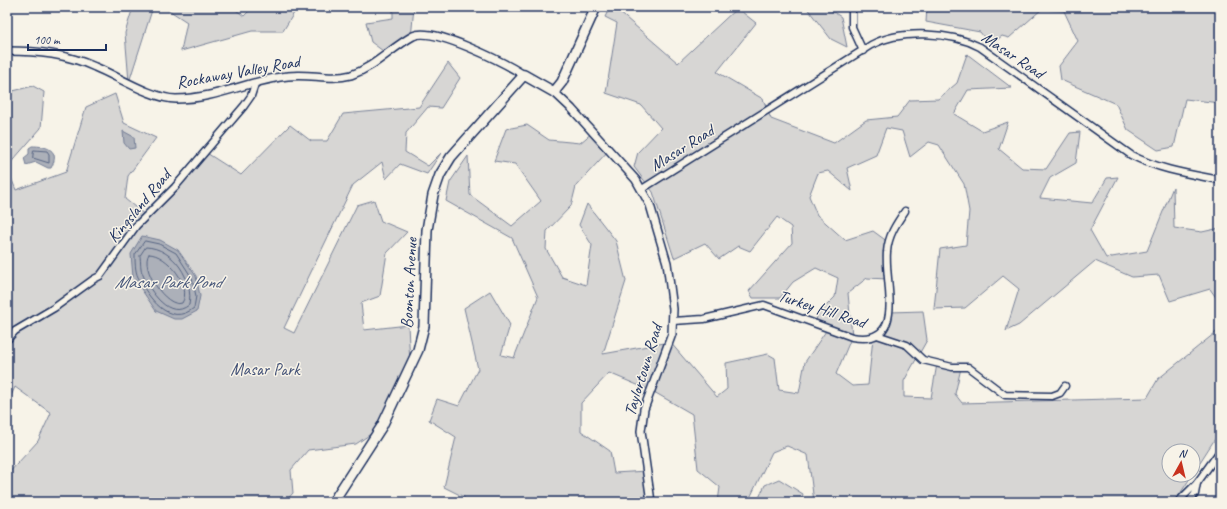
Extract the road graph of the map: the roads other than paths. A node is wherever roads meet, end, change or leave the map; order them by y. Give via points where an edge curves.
1 (596, 7) edge
2 (852, 7) edge
3 (7, 51) edge
4 (863, 51) junction
5 (524, 75) junction
6 (255, 84) junction
7 (554, 92) junction
8 (1220, 180) edge
9 (642, 189) junction
10 (905, 211) dead end
11 (673, 321) junction
12 (877, 335) junction
13 (7, 340) edge
14 (1065, 386) dead end
15 (1220, 451) edge
16 (1201, 477) edge
17 (1197, 483) joint
18 (333, 502) edge
19 (652, 502) edge
20 (1178, 502) edge
21 (1189, 502) edge

1 - 7 main road via 562,82
2 - 4 street via 852,27
3 - 6 street, Rockaway Valley Road via 61,55 94,66 170,99 212,96
4 - 8 street, Masar Road via 881,40 906,34 969,41 1131,156 1149,165
4 - 9 street, Masar Road
5 - 6 street, Rockaway Valley Road via 490,57 423,33 414,36 376,63 352,74 332,78 288,76
5 - 7 main road, Rockaway Valley Road
5 - 18 main road, Boonton Avenue via 451,157 440,175 433,195 427,230 425,321 418,350 382,426
6 - 13 street, Kingsland Road via 244,106 175,187 136,226 100,276 15,331
7 - 9 street, Taylortown Road via 632,174
9 - 11 street, Taylortown Road via 650,205 667,263
10 - 12 street, Turkey Hill Road via 889,241 887,263 890,314 885,327
11 - 12 street, Turkey Hill Road via 704,318 764,305 852,337 868,339
11 - 19 street, Taylortown Road via 670,344 642,420 642,441
12 - 14 street via 907,345 923,360 968,368 1005,395 1052,396 1060,393
15 - 16 street
17 - 20 street
17 - 21 street via 1195,494

